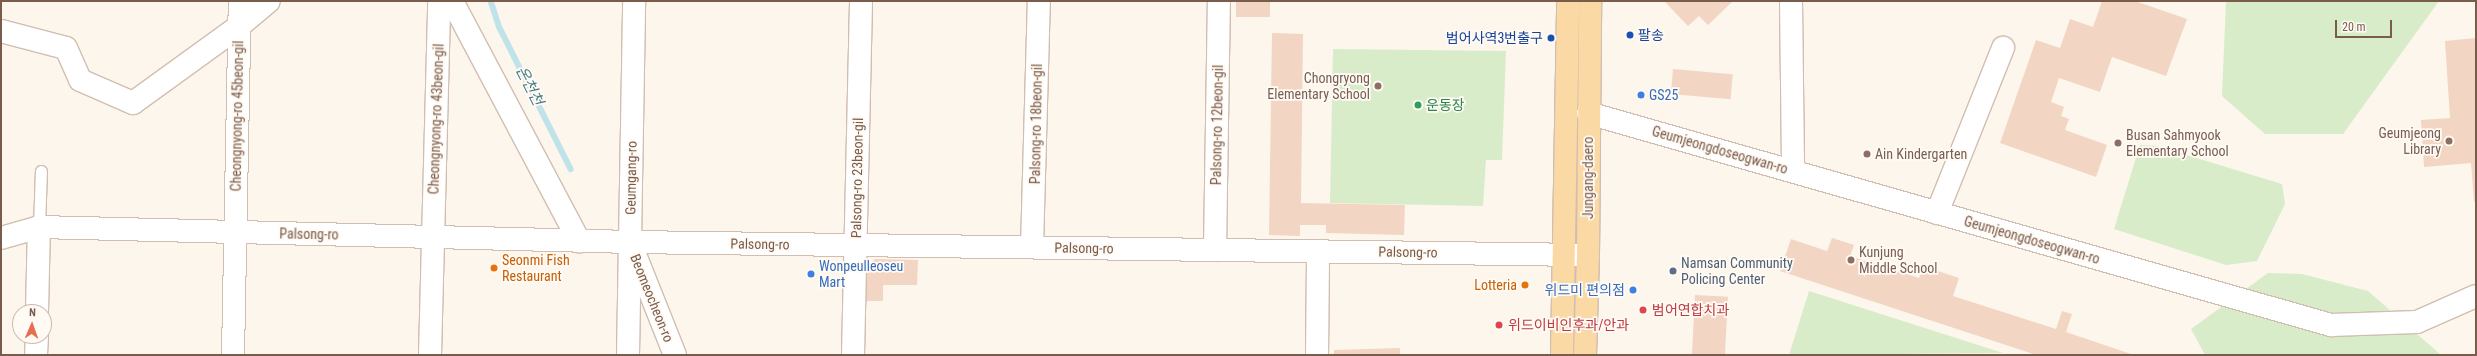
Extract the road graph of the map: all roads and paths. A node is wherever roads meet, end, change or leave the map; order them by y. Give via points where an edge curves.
1 (240, 1) edge
2 (269, 1) edge
3 (439, 1) edge
4 (452, 1) edge
5 (634, 1) edge
6 (861, 1) edge
7 (1039, 1) edge
8 (1219, 1) edge
9 (1568, 1) edge
10 (1590, 1) edge
11 (1791, 1) edge
12 (238, 27) junction
13 (1, 31) edge
14 (2003, 48) dead end
15 (1588, 113) junction
16 (41, 171) dead end
17 (1793, 171) junction
18 (1937, 213) junction
19 (39, 227) junction
20 (235, 232) junction
21 (432, 237) junction
22 (1, 238) edge
23 (579, 241) junction
24 (630, 242) junction
25 (856, 245) junction
26 (1032, 247) junction
27 (1215, 250) junction
28 (1318, 251) junction
29 (1564, 255) junction
30 (1588, 255) junction
31 (2476, 296) edge
32 (37, 304) edge
33 (37, 344) edge
34 (36, 355) edge
35 (233, 355) edge
36 (430, 355) edge
37 (628, 355) edge
38 (675, 355) edge
39 (853, 355) edge
40 (1317, 355) edge
41 (1562, 355) edge
42 (1585, 355) edge

1 - 12 street, Cheongnyong-ro 45beon-gil
2 - 12 street
3 - 21 street, Cheongnyong-ro 43beon-gil
4 - 23 street
5 - 24 street, Geumgang-ro
6 - 25 street, Palsong-ro 23beon-gil
7 - 26 street, Palsong-ro 18beon-gil
8 - 27 street, Palsong-ro 12beon-gil
9 - 29 main road, Jungang-daero
10 - 15 main road, Jungang-daero
11 - 17 street
12 - 13 street via 133,103 80,80 66,48
12 - 20 street, Cheongnyong-ro 45beon-gil
14 - 18 street
15 - 17 street, Geumjeongdoseogwan-ro
15 - 30 main road, Jungang-daero
16 - 19 lane
17 - 18 street, Geumjeongdoseogwan-ro
18 - 31 street, Geumjeongdoseogwan-ro via 2331,325 2417,322
19 - 20 street, Palsong-ro
19 - 22 street, Palsong-ro
19 - 32 street
20 - 21 street, Palsong-ro
20 - 35 street, Cheongnyong-ro 45beon-gil
21 - 23 street, Palsong-ro
21 - 36 street, Cheongnyong-ro 43beon-gil
23 - 24 street, Palsong-ro
24 - 25 street, Palsong-ro
24 - 37 street, Geumgang-ro
24 - 38 street, Beomeocheon-ro
25 - 26 street, Palsong-ro
25 - 39 street, Palsong-ro 23beon-gil
26 - 27 street, Palsong-ro
27 - 28 street, Palsong-ro
28 - 29 street, Palsong-ro
28 - 40 street
29 - 30 street, Palsong-ro
29 - 41 main road, Jungang-daero
30 - 42 main road, Jungang-daero
33 - 34 street

